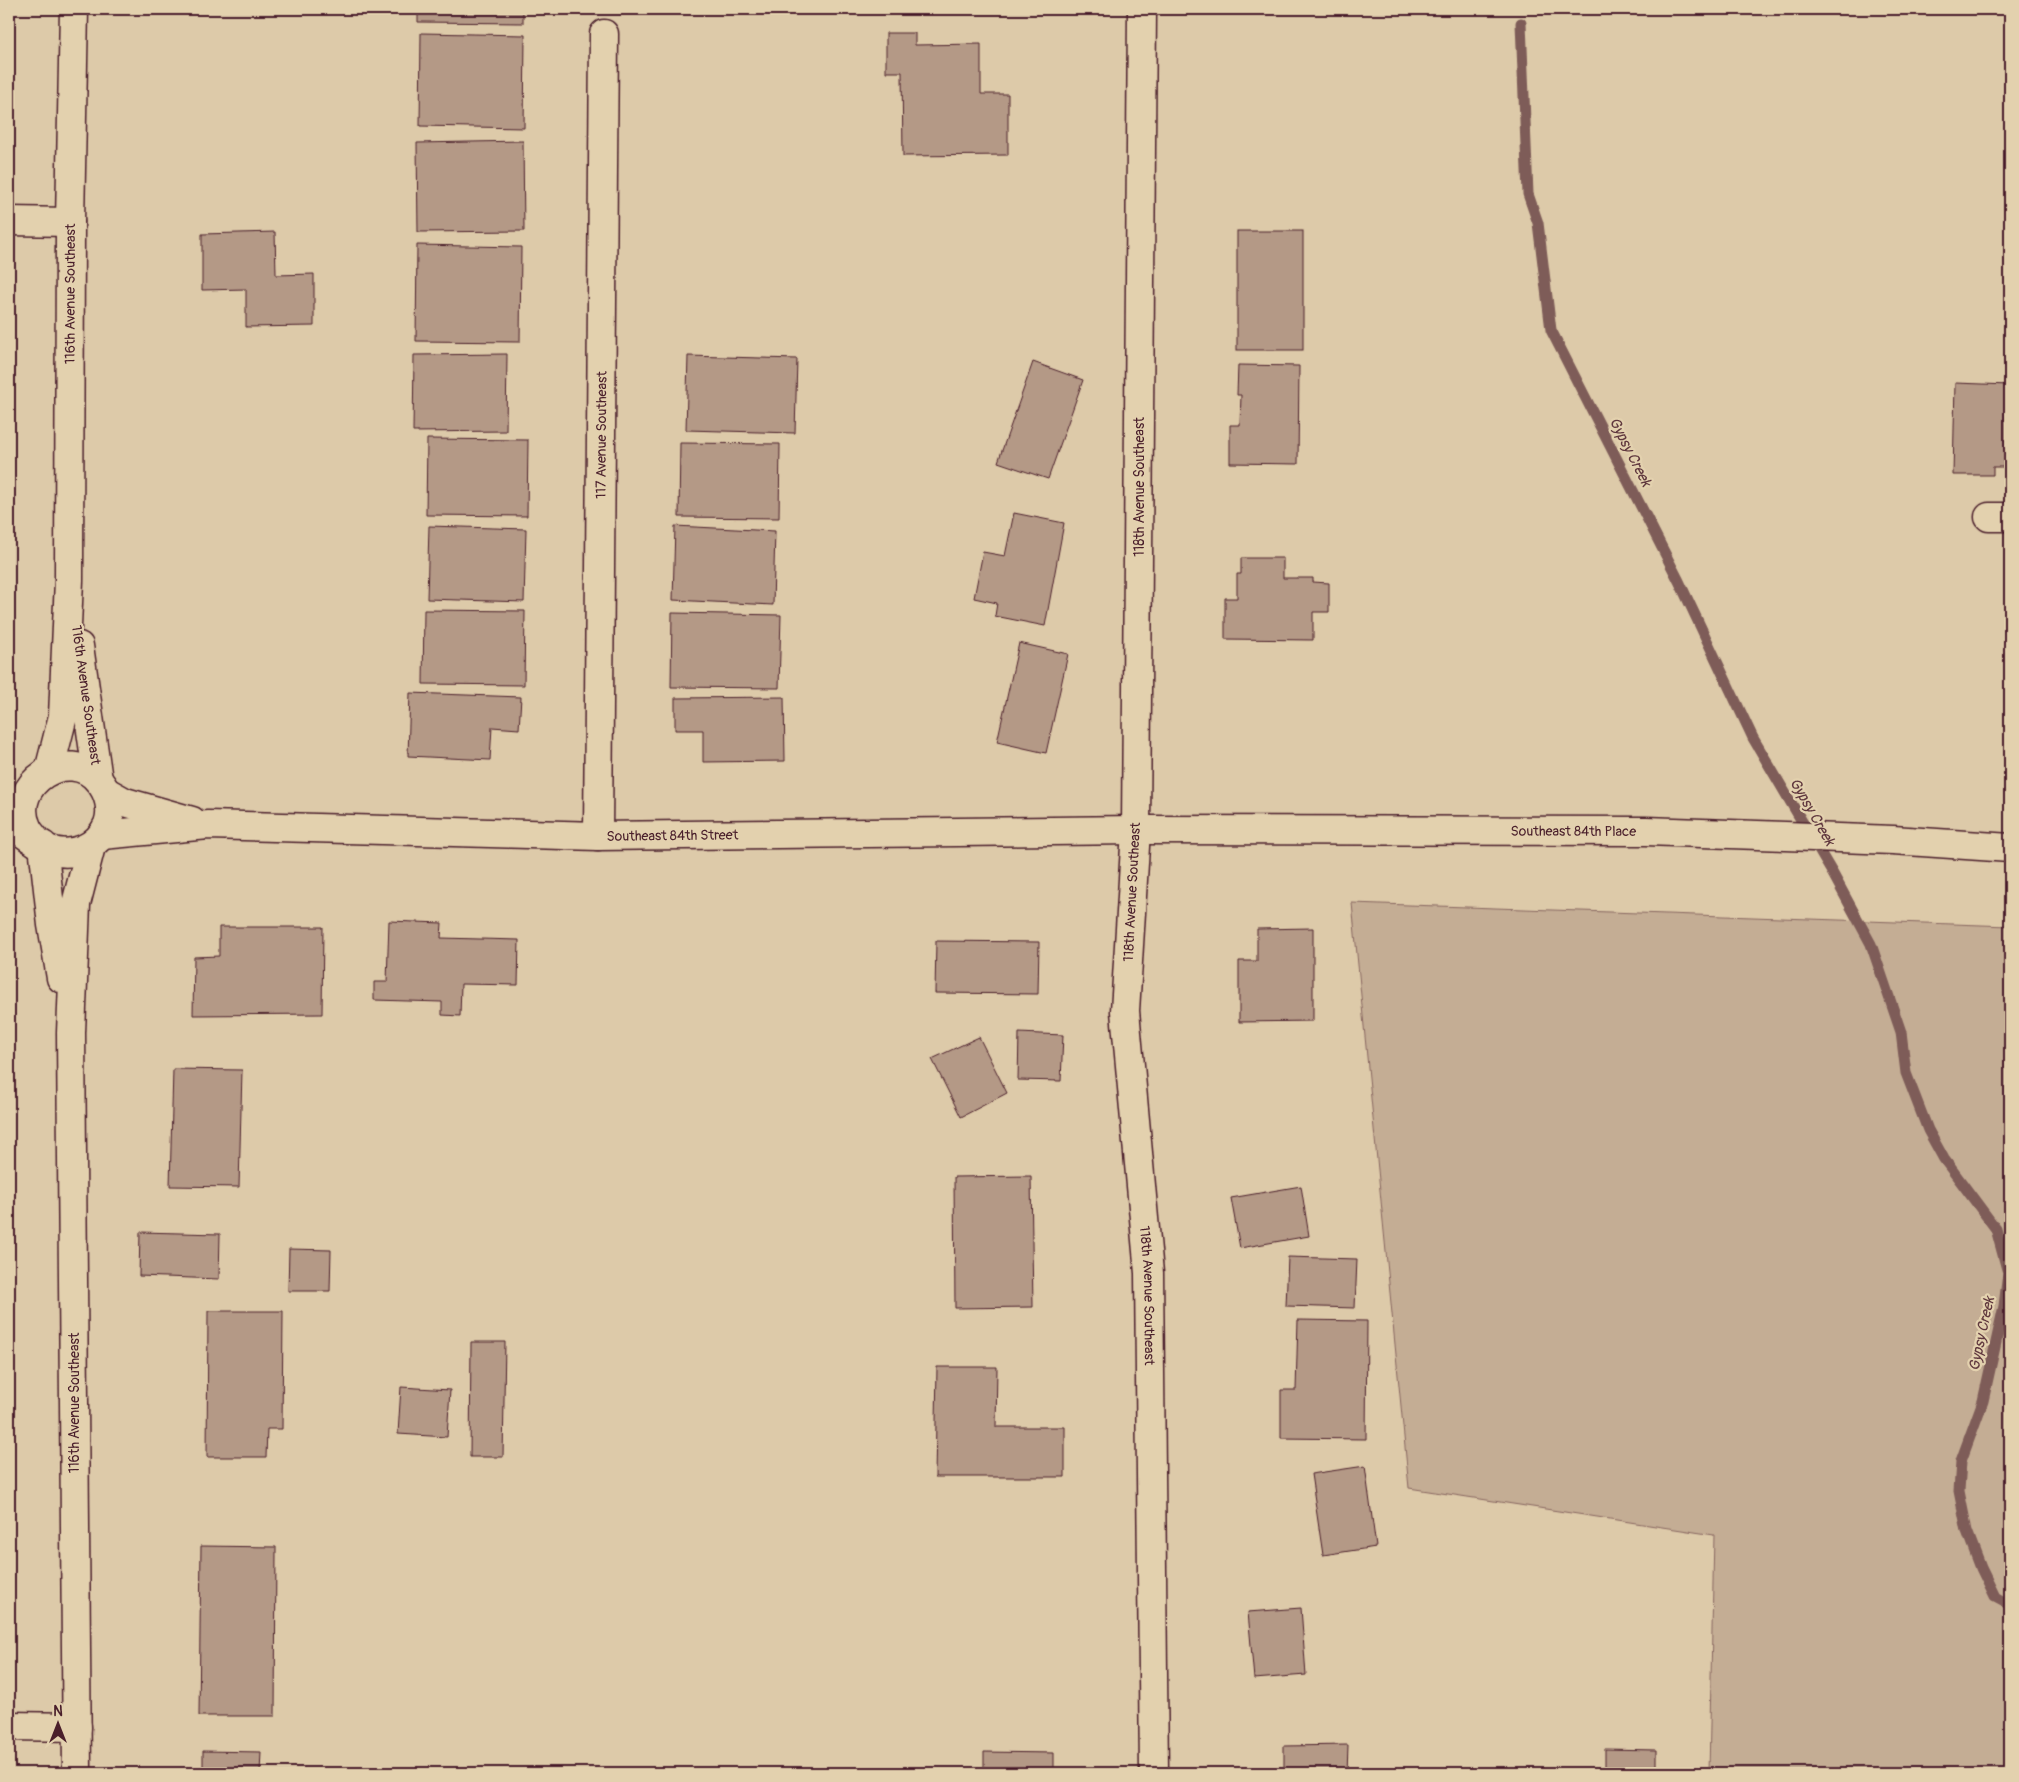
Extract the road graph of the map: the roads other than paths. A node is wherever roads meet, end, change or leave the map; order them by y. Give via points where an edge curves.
1 (74, 9) edge
2 (1142, 9) edge
3 (604, 34) dead end
4 (9, 221) edge
5 (70, 222) junction
6 (69, 580) junction
7 (43, 775) junction
8 (102, 786) junction
9 (9, 790) edge
10 (208, 825) junction
11 (9, 826) edge
12 (1136, 830) junction
13 (598, 836) junction
14 (97, 840) junction
15 (39, 842) junction
16 (2010, 848) edge
17 (71, 1034) junction
18 (9, 1726) edge
19 (77, 1727) junction
20 (77, 1773) edge
21 (1154, 1773) edge

1 - 5 street, 116th Avenue Southeast
2 - 12 street, 118th Avenue Southeast
3 - 13 street, 117 Avenue Southeast
4 - 5 street
5 - 6 street, 116th Avenue Southeast
6 - 7 street, 116th Avenue Southeast via 63,716
6 - 8 street, 116th Avenue Southeast
7 - 8 street, 116th Avenue Southeast via 56,768 72,767 86,771
7 - 9 street
7 - 15 street, 116th Avenue Southeast via 32,784 25,798 24,813 27,827
8 - 10 street, Southeast 84th Street via 125,802
8 - 14 street, 116th Avenue Southeast via 110,807 109,822
10 - 13 street, Southeast 84th Street
10 - 14 street, Southeast 84th Street
11 - 15 street
12 - 13 street, Southeast 84th Street
12 - 16 street, Southeast 84th Place via 1646,831 1893,840
12 - 21 street, 118th Avenue Southeast via 1125,1011 1149,1273
14 - 15 street via 78,852 48,849
14 - 17 street, 116th Avenue Southeast via 76,904
15 - 17 street, 116th Avenue Southeast
17 - 19 street, 116th Avenue Southeast
18 - 19 street
19 - 20 street, 116th Avenue Southeast

